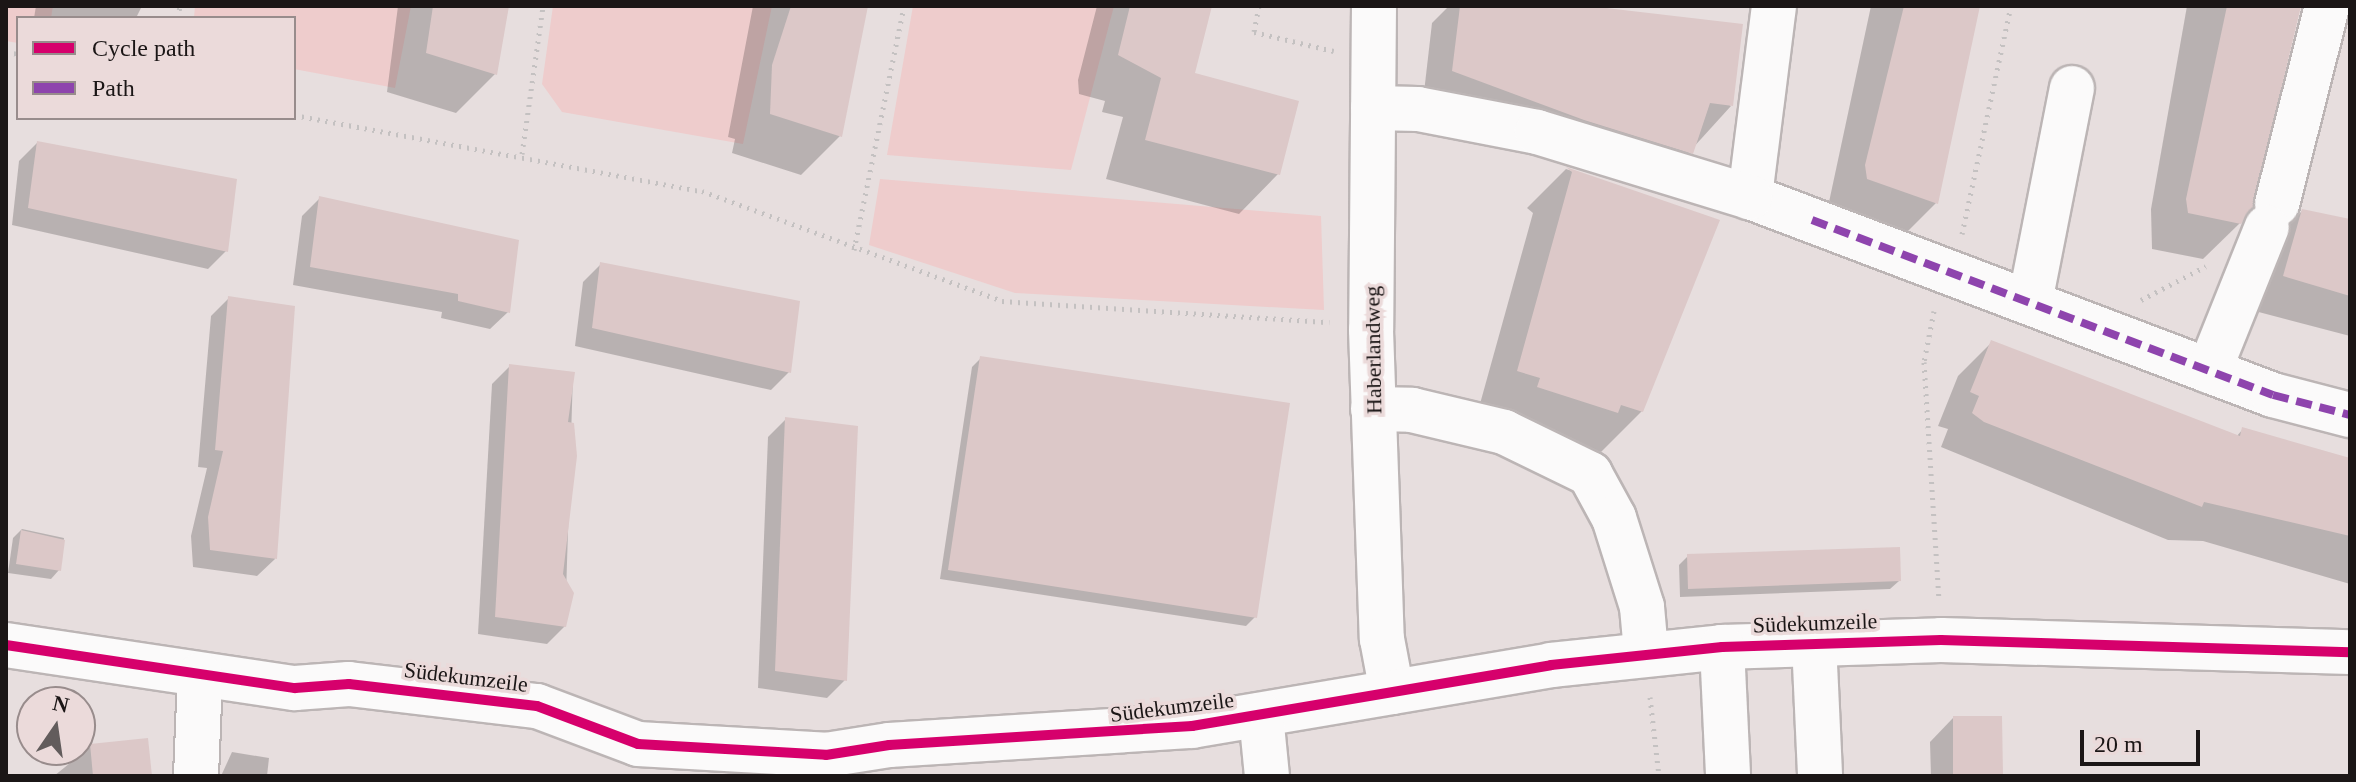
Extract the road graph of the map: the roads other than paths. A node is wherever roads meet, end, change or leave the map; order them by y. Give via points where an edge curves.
1 (1374, 6) edge
2 (1774, 6) edge
3 (2327, 6) edge
4 (2072, 88) dead end
5 (1373, 108) junction
6 (1750, 197) junction
7 (2030, 302) junction
8 (2209, 371) junction
9 (1373, 409) junction
10 (2350, 415) edge
11 (1814, 642) junction
12 (6, 645) edge
13 (1722, 647) junction
14 (1646, 652) junction
15 (2350, 652) edge
16 (200, 675) junction
17 (1392, 692) junction
18 (1261, 715) junction
19 (744, 764) edge
20 (196, 776) edge
21 (1267, 776) edge
22 (1728, 776) edge
23 (1820, 776) edge

1 - 5 street, Haberlandweg
2 - 6 street
3 - 8 street via 2267,224
4 - 7 street
5 - 6 street via 1418,109 1537,132
5 - 9 street, Haberlandweg
6 - 7 street
7 - 8 street
8 - 10 street
9 - 14 street via 1412,410 1504,432 1590,474 1614,518 1642,607
9 - 17 street, Haberlandweg via 1382,639
11 - 13 street, Südekumzeile
11 - 15 street, Südekumzeile via 1941,640
11 - 23 street
12 - 16 street, Südekumzeile
13 - 14 street, Südekumzeile
13 - 22 street
14 - 17 street, Südekumzeile
16 - 19 street, Südekumzeile via 537,706 638,744
16 - 20 street
17 - 18 street, Südekumzeile
18 - 19 street, Südekumzeile
18 - 21 street

